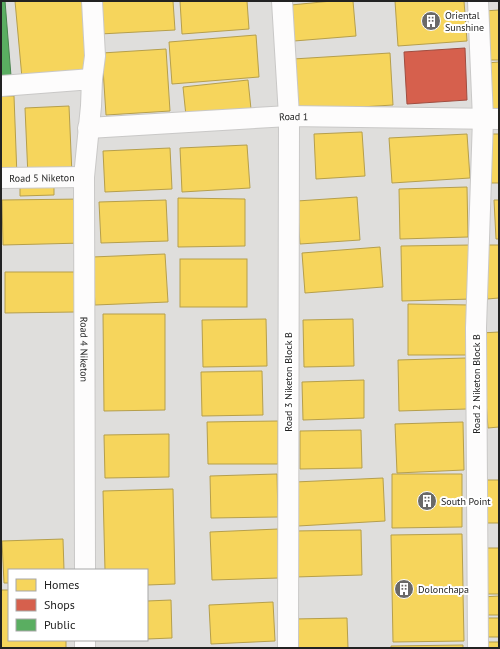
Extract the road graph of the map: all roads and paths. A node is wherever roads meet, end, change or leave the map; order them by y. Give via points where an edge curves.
1 (92, 1) edge
2 (282, 1) edge
3 (478, 1) edge
4 (92, 79) junction
5 (1, 86) edge
6 (289, 116) junction
7 (491, 119) edge
8 (88, 128) junction
9 (84, 177) junction
10 (1, 178) edge
11 (85, 569) edge
12 (288, 648) edge
13 (478, 648) edge

1 - 4 street, Road 4 Niketon via 95,56
2 - 6 street, Road 3 Niketon Block B
3 - 7 street, Road 2 Niketon Block B
4 - 5 street
4 - 8 street, Road 4 Niketon
6 - 7 street, Road 1
6 - 8 street, Road 1
6 - 12 street, Road 3 Niketon Block B
7 - 13 street, Road 2 Niketon Block B via 476,328
8 - 9 street, Road 4 Niketon
9 - 10 street, Road 5 Niketon
9 - 11 street, Road 4 Niketon

